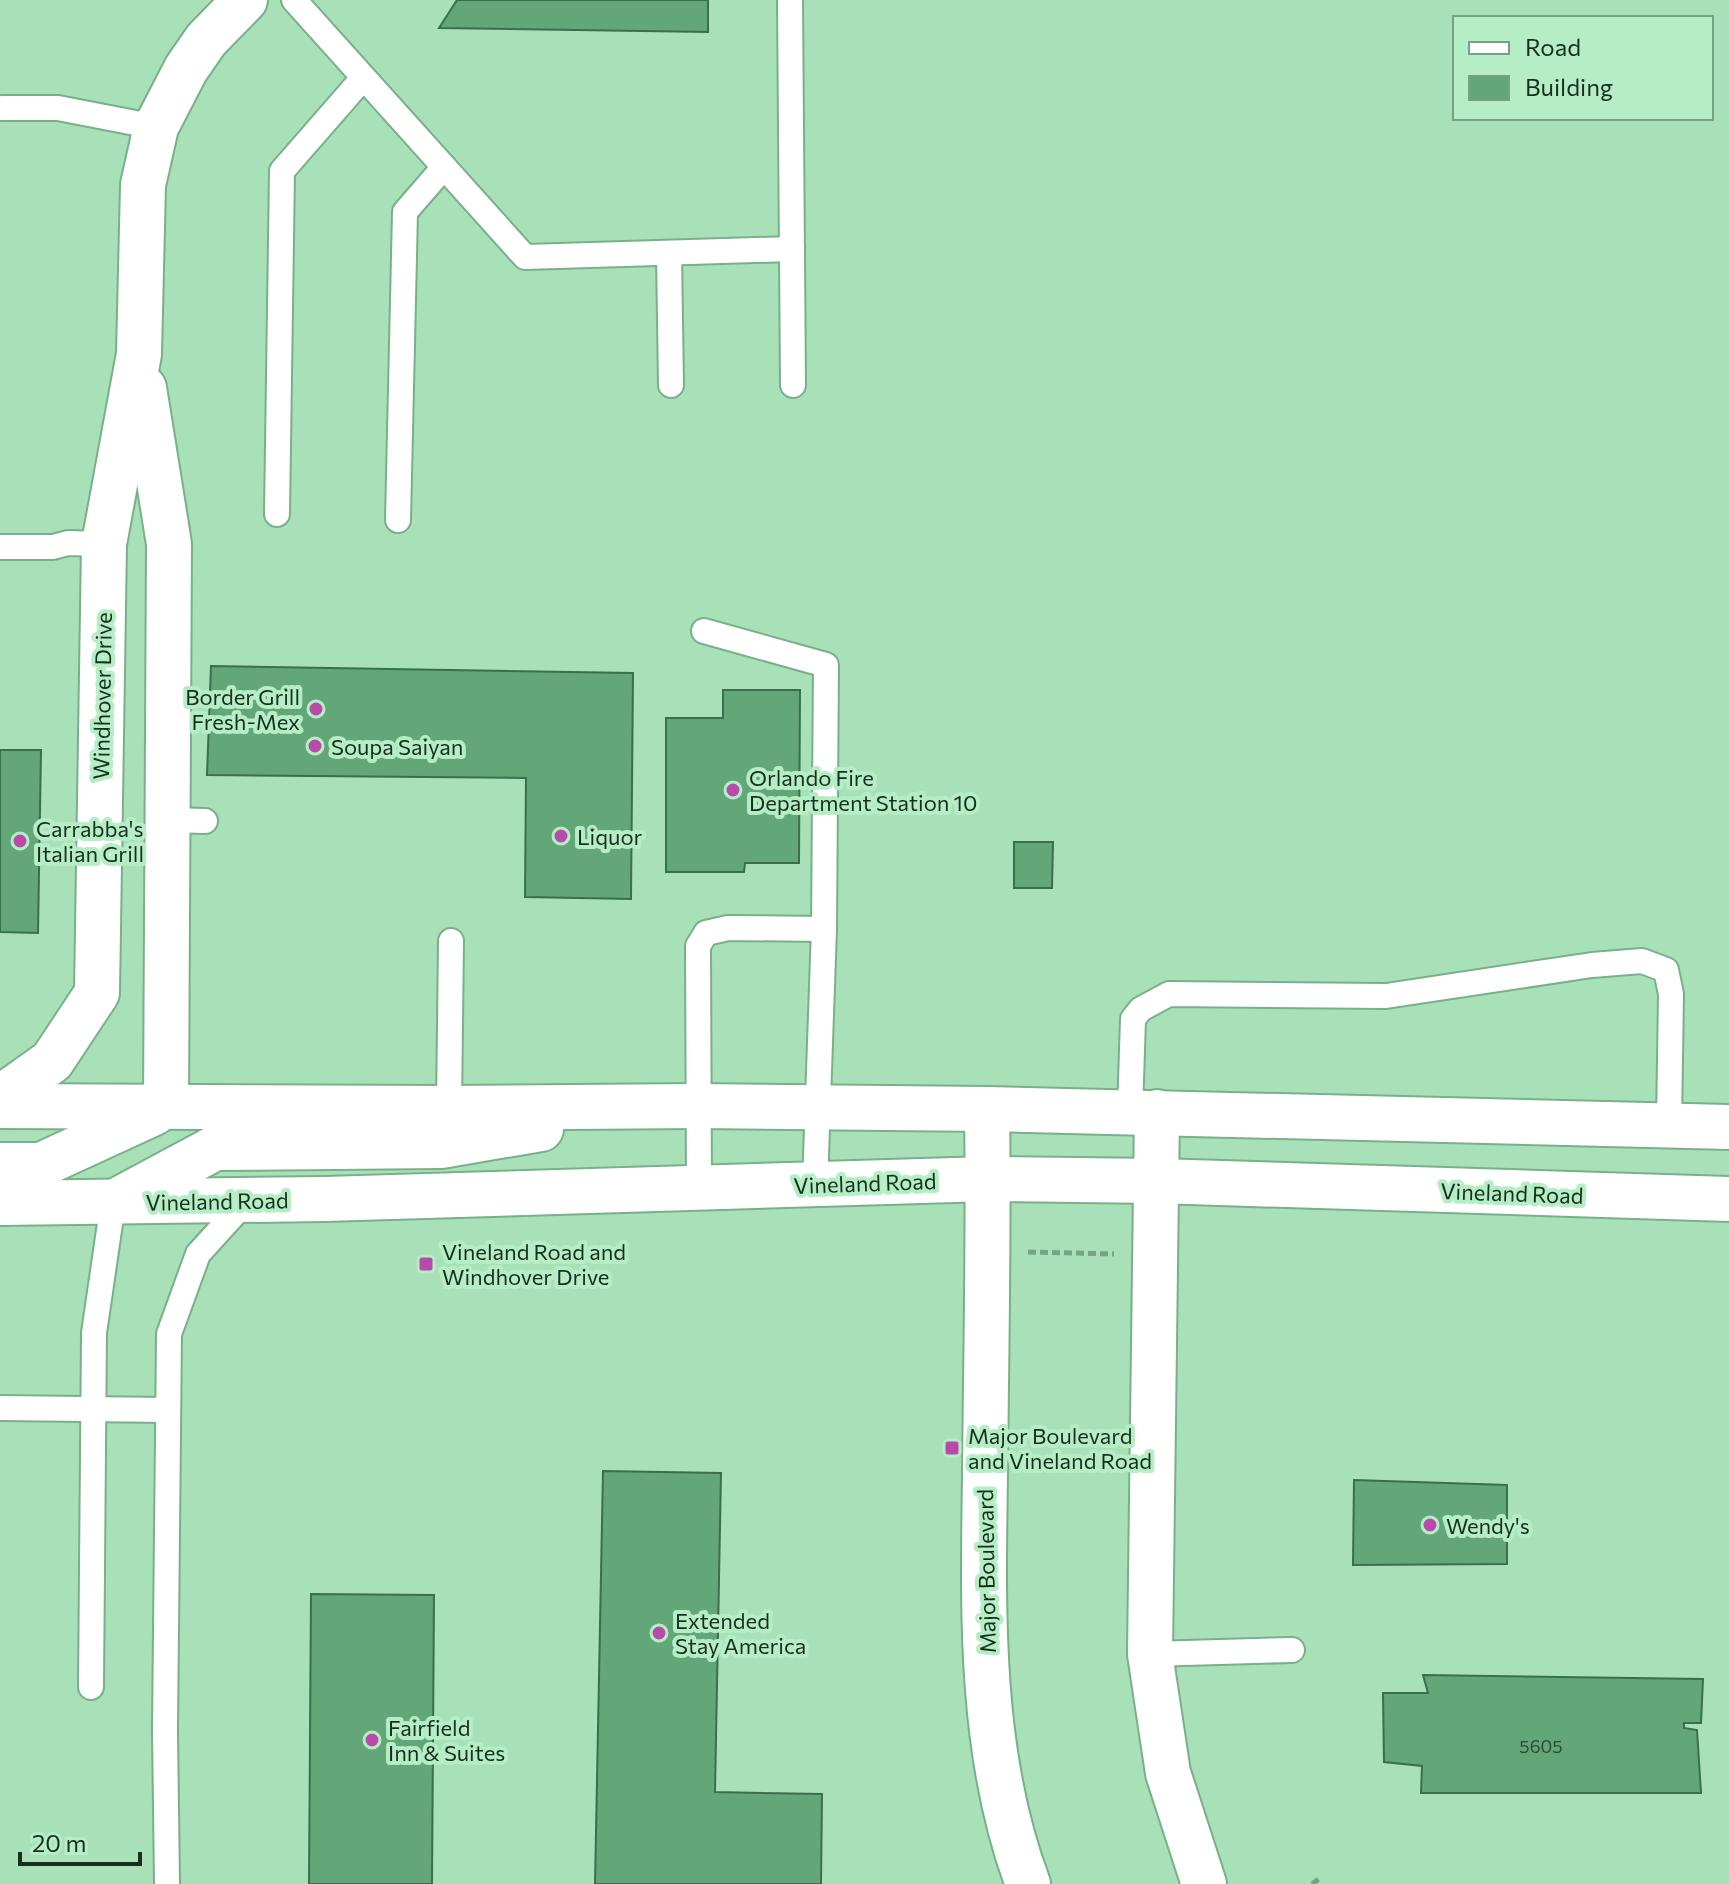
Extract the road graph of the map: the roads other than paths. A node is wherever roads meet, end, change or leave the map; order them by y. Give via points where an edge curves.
1 (245, 0) edge
2 (294, 0) edge
3 (790, 0) edge
4 (363, 78) junction
5 (3, 108) dead end
6 (156, 127) junction
7 (444, 167) junction
8 (792, 249) junction
9 (669, 253) junction
10 (139, 354) junction
11 (671, 385) dead end
12 (793, 385) dead end
13 (277, 514) dead end
14 (398, 520) dead end
15 (104, 544) junction
16 (169, 544) junction
17 (0, 547) edge
18 (704, 631) dead end
19 (824, 929) junction
20 (451, 941) dead end
21 (0, 1098) edge
22 (0, 1106) edge
23 (682, 1106) junction
24 (166, 1107) junction
25 (449, 1108) junction
26 (817, 1108) junction
27 (987, 1109) junction
28 (1144, 1112) junction
29 (1669, 1125) junction
30 (1729, 1127) edge
31 (0, 1165) edge
32 (988, 1179) junction
33 (1157, 1181) junction
34 (815, 1185) junction
35 (699, 1188) junction
36 (248, 1199) junction
37 (1729, 1199) edge
38 (0, 1203) edge
39 (113, 1203) junction
40 (0, 1408) edge
41 (93, 1408) junction
42 (168, 1410) junction
43 (1292, 1650) dead end
44 (1150, 1654) junction
45 (91, 1687) dead end
46 (167, 1884) edge
47 (1028, 1884) edge
48 (1204, 1884) edge

1 - 6 street, Windhover Drive via 206,40
2 - 4 lane
3 - 8 lane
4 - 7 lane
4 - 13 lane via 282,171
5 - 6 lane via 58,108
6 - 10 street, Windhover Drive via 143,185
7 - 9 lane via 525,257
7 - 14 lane via 405,212
8 - 9 lane
8 - 12 lane
9 - 11 lane
10 - 15 street, Windhover Drive
10 - 16 street, Windhover Drive
15 - 16 street
15 - 17 lane
15 - 21 street, Windhover Drive via 97,993 52,1061
16 - 24 street, Windhover Drive via 186,820
18 - 19 lane via 826,665
19 - 23 lane via 728,928 706,933 698,946
19 - 26 lane
20 - 25 lane
22 - 24 street
23 - 25 street
23 - 26 street
23 - 35 lane
23 - 39 street via 441,1146 215,1148
24 - 25 street
24 - 31 street via 41,1165
26 - 27 street
26 - 34 lane
27 - 28 street
27 - 32 street, Major Boulevard
28 - 29 street
28 - 29 lane via 1133,1019 1169,994 1386,996 1642,961 1666,970 1671,994
28 - 33 street
29 - 30 street
32 - 33 street, Vineland Road
32 - 34 street, Vineland Road
32 - 47 street, Major Boulevard via 983,1608 995,1752
33 - 37 street, Vineland Road
33 - 44 street
34 - 35 street, Vineland Road
35 - 36 street, Vineland Road
36 - 39 street, Vineland Road
36 - 42 lane via 198,1254 169,1334
38 - 39 street, Vineland Road
39 - 41 lane via 94,1333
40 - 41 lane
41 - 42 lane
41 - 45 lane
42 - 46 lane
43 - 44 lane
44 - 48 street via 1168,1773

